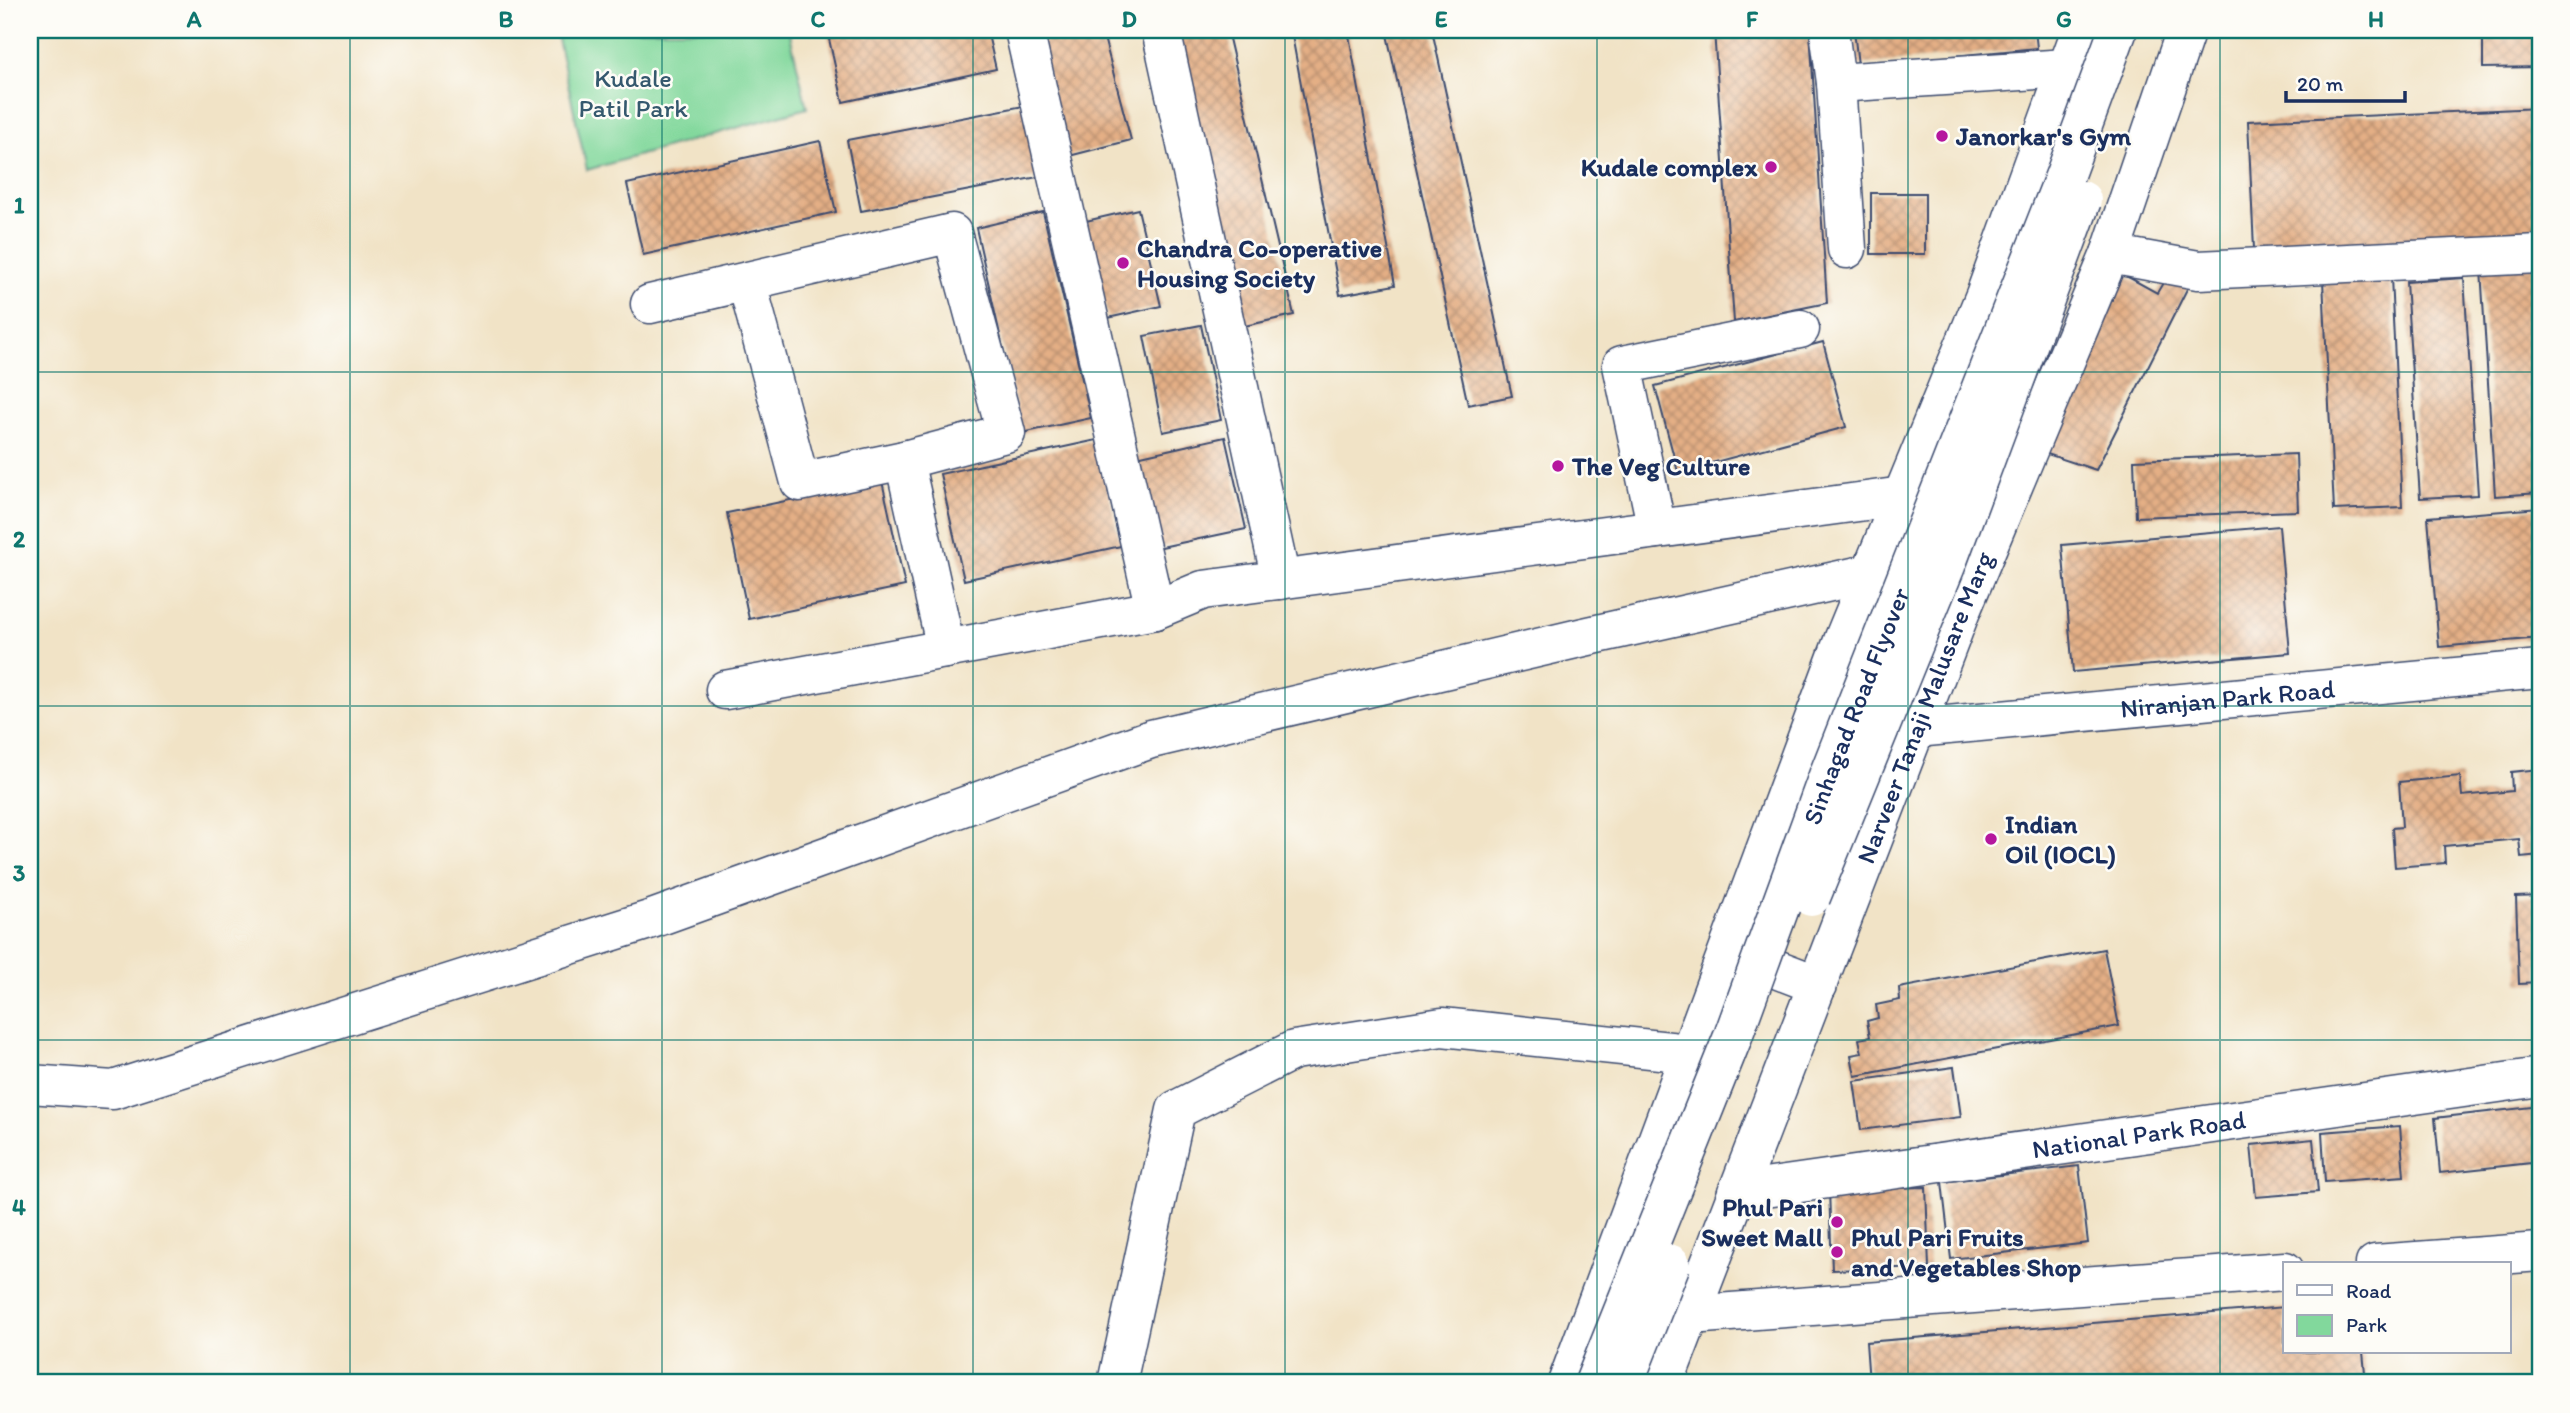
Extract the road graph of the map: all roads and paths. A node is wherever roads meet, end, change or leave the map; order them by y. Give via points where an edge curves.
1 (1024, 30) edge
2 (1161, 30) edge
3 (1829, 30) edge
4 (2081, 30) edge
5 (2118, 30) edge
6 (2143, 30) edge
7 (2186, 30) edge
8 (2067, 68) junction
9 (1836, 83) junction
10 (1847, 249) dead end
11 (2110, 254) junction
12 (2540, 254) edge
13 (747, 283) junction
14 (650, 304) dead end
15 (1800, 329) dead end
16 (904, 460) junction
17 (1903, 496) junction
18 (1657, 529) junction
19 (1871, 573) junction
20 (1281, 580) junction
21 (1154, 610) junction
22 (1961, 611) junction
23 (946, 649) junction
24 (2540, 669) edge
25 (725, 690) dead end
26 (1916, 728) junction
27 (1727, 950) junction
28 (1818, 985) junction
29 (1689, 1053) junction
30 (2540, 1077) edge
31 (30, 1084) edge
32 (1737, 1192) junction
33 (2540, 1252) edge
34 (2402, 1262) edge
35 (2283, 1271) edge
36 (1690, 1315) junction
37 (1117, 1383) edge
38 (1567, 1383) edge
39 (1594, 1383) edge
40 (1624, 1383) edge
41 (1664, 1383) edge

1 - 21 street
2 - 20 street
3 - 9 street
4 - 8 street
5 - 39 street, Sinhagad Road Flyover, bridge via 1828,776 1732,1040
6 - 40 street, Sinhagad Road Flyover, bridge via 2010,399
7 - 11 street, Narveer Tanaji Malusare Marg
8 - 9 street
8 - 17 street via 1985,295
9 - 10 street
11 - 12 street via 2198,270
11 - 22 street, Narveer Tanaji Malusare Marg
13 - 14 street
13 - 16 street via 800,482
13 - 16 street via 952,233 1006,433
15 - 18 street via 1622,365
16 - 23 street
17 - 18 street
17 - 19 street
18 - 20 street
19 - 22 street
19 - 27 street
19 - 31 street via 1151,739 649,919 113,1090
20 - 21 street via 1203,590
21 - 23 street
22 - 26 street, Narveer Tanaji Malusare Marg
23 - 25 street
24 - 26 street, Niranjan Park Road
26 - 28 street, Narveer Tanaji Malusare Marg
27 - 28 street
27 - 29 street
28 - 32 street, Narveer Tanaji Malusare Marg
29 - 37 street via 1442,1027 1294,1050 1176,1110
29 - 38 street
30 - 32 street, National Park Road
32 - 36 street, Narveer Tanaji Malusare Marg
33 - 34 street
35 - 36 street
36 - 41 street, Narveer Tanaji Malusare Marg

